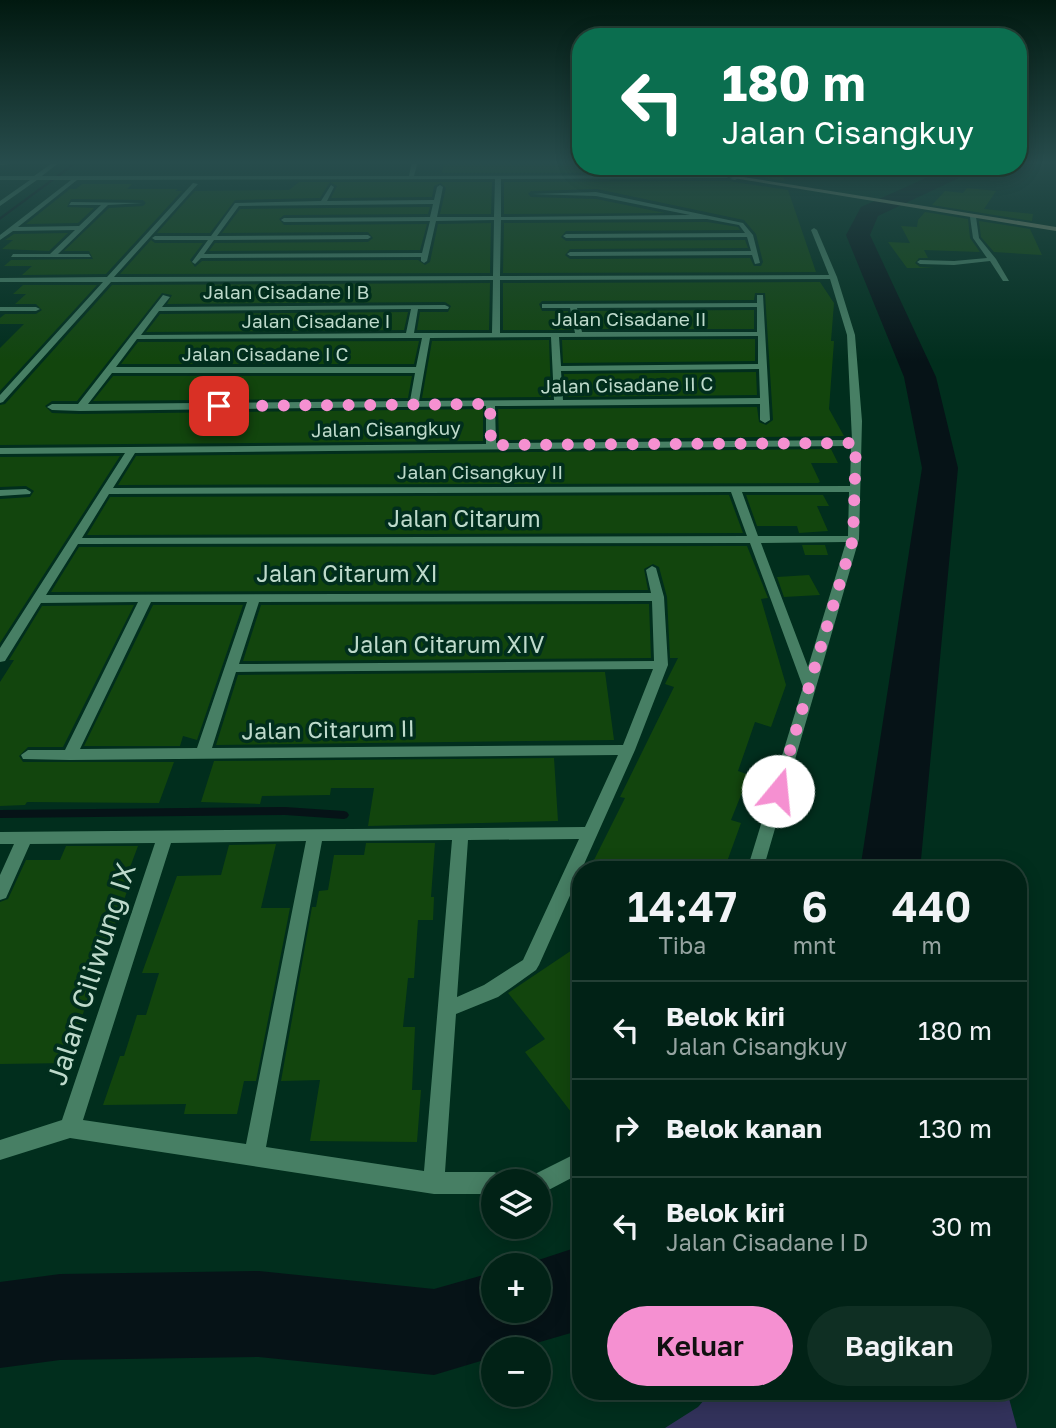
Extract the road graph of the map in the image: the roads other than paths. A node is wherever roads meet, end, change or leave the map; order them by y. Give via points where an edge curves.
1 (81, 228) joint
2 (156, 228) edge
3 (221, 228) edge
4 (280, 228) edge
5 (371, 228) edge
6 (432, 228) edge
7 (498, 228) edge
8 (564, 228) edge
9 (746, 228) edge
10 (975, 228) edge
11 (11, 229) joint
12 (814, 230) dead end
13 (750, 235) junction
14 (566, 236) junction
15 (0, 238) edge
16 (155, 238) dead end
17 (214, 238) junction
18 (275, 238) junction
19 (755, 253) junction
20 (570, 254) junction
21 (13, 256) dead end
22 (52, 256) junction
23 (89, 256) dead end
24 (993, 259) junction
25 (920, 262) dead end
26 (757, 263) dead end
27 (571, 264) dead end
28 (833, 277) junction
29 (497, 278) junction
30 (1006, 278) dead end
31 (0, 280) edge
32 (110, 280) junction
33 (166, 297) dead end
34 (545, 306) dead end
35 (573, 306) junction
36 (415, 307) junction
37 (445, 307) dead end
38 (0, 309) edge
39 (36, 309) dead end
40 (158, 309) junction
41 (762, 334) junction
42 (496, 335) junction
43 (555, 335) junction
44 (579, 335) junction
45 (409, 336) junction
46 (426, 336) junction
47 (136, 337) junction
48 (763, 366) junction
49 (557, 369) junction
50 (110, 370) junction
51 (420, 370) junction
52 (0, 400) edge
53 (764, 401) junction
54 (559, 403) junction
55 (414, 404) junction
56 (490, 404) junction
57 (52, 407) dead end
58 (80, 408) junction
59 (765, 420) dead end
60 (856, 443) junction
61 (491, 445) junction
62 (132, 450) junction
63 (0, 451) edge
64 (735, 489) junction
65 (854, 489) junction
66 (106, 491) junction
67 (26, 492) dead end
68 (2, 496) edge
69 (853, 539) junction
70 (756, 540) junction
71 (74, 541) junction
72 (652, 570) dead end
73 (658, 597) junction
74 (146, 598) junction
75 (254, 598) junction
76 (37, 599) junction
77 (0, 658) edge
78 (661, 665) junction
79 (232, 668) junction
80 (809, 686) junction
81 (628, 750) junction
82 (203, 754) junction
83 (28, 755) dead end
84 (70, 755) junction
85 (590, 833) junction
86 (460, 834) junction
87 (315, 835) junction
88 (165, 836) junction
89 (0, 838) edge
90 (25, 838) junction
91 (577, 861) edge
92 (758, 861) edge
93 (572, 873) edge
94 (0, 893) edge
95 (446, 1010) junction
96 (70, 1128) junction
97 (0, 1150) edge
98 (254, 1156) junction
99 (572, 1168) edge
100 (551, 1178) edge
101 (433, 1183) junction
102 (481, 1183) edge

1 - 11 street
1 - 22 street
2 - 32 street
3 - 17 street
4 - 18 street
5 - 18 street via 367,241
6 - 17 street via 424,259 198,259
7 - 29 street
8 - 14 street
9 - 13 street
10 - 24 street via 976,238
11 - 15 street
12 - 28 street
13 - 14 street
13 - 19 street
14 - 20 street
16 - 17 street
17 - 18 street
19 - 20 street
19 - 26 street
20 - 27 street
21 - 22 street
22 - 23 street
24 - 25 street
24 - 30 street
28 - 29 street
28 - 60 street via 851,335
29 - 32 street
29 - 42 street
31 - 32 street
32 - 52 street
33 - 40 street
34 - 35 street
35 - 41 street via 761,300
35 - 44 street
36 - 37 street, Jalan Cisadane I B
36 - 40 street, Jalan Cisadane I B
36 - 45 street
38 - 39 street
40 - 47 street
41 - 44 street, Jalan Cisadane II
41 - 48 street
42 - 43 street, Jalan Cisadane II
42 - 46 street, Jalan Cisadane I
43 - 44 street, Jalan Cisadane II
43 - 49 street
45 - 46 street, Jalan Cisadane I
45 - 47 street, Jalan Cisadane I
46 - 51 street
47 - 50 street
48 - 49 street
48 - 53 street
49 - 54 street
50 - 51 street, Jalan Cisadane I C
50 - 58 street
51 - 55 street
53 - 54 street, Jalan Cisadane II C
53 - 59 street
54 - 56 street, Jalan Cisadane II C
55 - 56 street, Jalan Cisadane II C
55 - 58 street, Jalan Cisadane II C
56 - 61 street
57 - 58 street, Jalan Cisadane II C
60 - 61 street, Jalan Cisangkuy
60 - 65 street
61 - 62 street, Jalan Cisangkuy
62 - 63 street, Jalan Cisangkuy
62 - 66 street
64 - 65 street, Jalan Cisangkuy II
64 - 66 street, Jalan Cisangkuy II
64 - 70 street
65 - 69 street
66 - 71 street
67 - 68 street
69 - 70 street, Jalan Citarum
69 - 80 street
70 - 71 street, Jalan Citarum
70 - 80 street
71 - 76 street
72 - 73 street
73 - 75 street, Jalan Citarum XI
73 - 78 street
74 - 75 street, Jalan Citarum XI
74 - 76 street, Jalan Citarum XI
74 - 84 street
75 - 79 street
76 - 77 street
78 - 79 street, Jalan Citarum XIV
78 - 81 street
79 - 82 street
80 - 92 street
81 - 82 street, Jalan Citarum II
81 - 85 street
82 - 84 street, Jalan Citarum II
83 - 84 street, Jalan Citarum II
85 - 86 street
85 - 91 street
86 - 87 street
86 - 95 street
87 - 88 street
87 - 98 street
88 - 90 street
88 - 96 street, Jalan Ciliwung IX
89 - 90 street
90 - 94 street
93 - 95 street via 530,965 491,992
95 - 101 street
96 - 97 street
96 - 98 street
98 - 101 street
99 - 100 street
101 - 102 street

